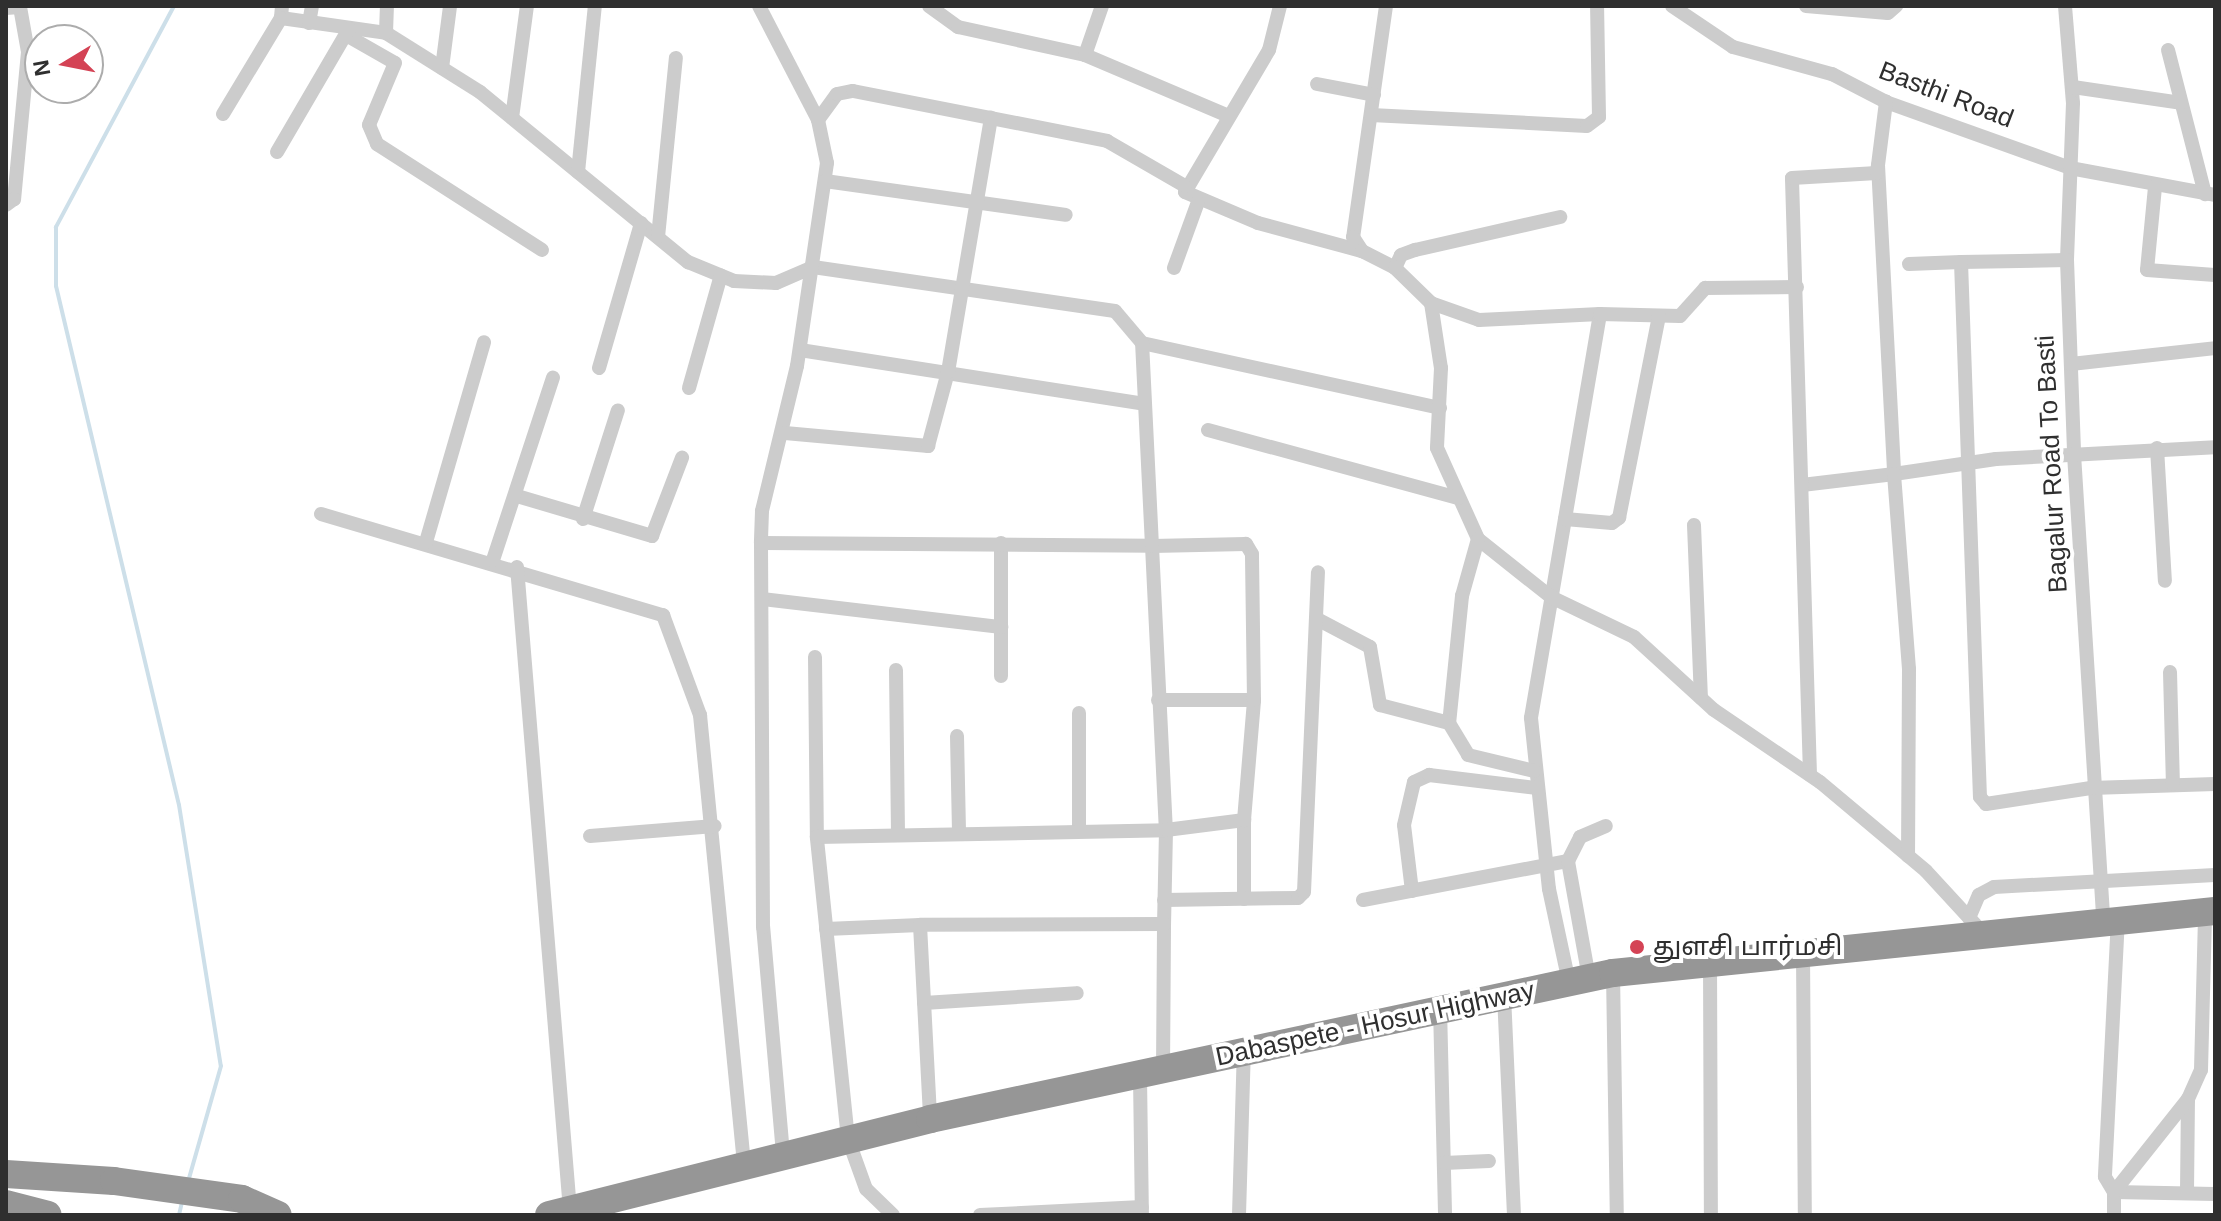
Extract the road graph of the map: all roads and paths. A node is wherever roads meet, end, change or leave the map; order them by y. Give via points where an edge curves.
1 (312, 6) edge
2 (387, 6) edge
3 (450, 6) edge
4 (527, 6) edge
5 (595, 6) edge
6 (759, 6) edge
7 (929, 6) edge
8 (1102, 6) edge
9 (1280, 6) edge
10 (1386, 6) edge
11 (1597, 6) edge
12 (1672, 6) edge
13 (1806, 6) edge
14 (1896, 6) edge
15 (2065, 6) edge
16 (6, 8) edge
17 (281, 12) edge
18 (309, 23) junction
19 (347, 32) junction
20 (386, 33) junction
21 (2168, 50) dead end
22 (1085, 55) junction
23 (676, 58) dead end
24 (442, 68) junction
25 (1317, 84) dead end
26 (2073, 87) junction
27 (1374, 95) junction
28 (1886, 102) junction
29 (2181, 103) junction
30 (223, 114) dead end
31 (1371, 115) junction
32 (1229, 116) junction
33 (512, 118) junction
34 (991, 118) junction
35 (818, 120) junction
36 (277, 152) dead end
37 (1878, 165) junction
38 (2070, 168) junction
39 (578, 172) junction
40 (825, 181) junction
41 (1185, 186) junction
42 (2155, 187) junction
43 (2210, 194) edge
44 (975, 200) junction
45 (1198, 202) junction
46 (6, 205) edge
47 (1066, 215) dead end
48 (1560, 217) dead end
49 (641, 223) junction
50 (658, 237) junction
51 (542, 250) dead end
52 (1362, 251) junction
53 (2067, 260) junction
54 (1961, 262) junction
55 (1909, 264) dead end
56 (813, 267) junction
57 (1174, 268) dead end
58 (1395, 268) junction
59 (721, 275) junction
60 (2215, 275) edge
61 (963, 286) junction
62 (1797, 287) junction
63 (1431, 303) junction
64 (1600, 314) junction
65 (1659, 316) junction
66 (484, 342) dead end
67 (1142, 343) junction
68 (2215, 348) edge
69 (800, 350) junction
70 (2071, 364) junction
71 (599, 368) dead end
72 (948, 372) junction
73 (553, 378) dead end
74 (689, 388) dead end
75 (1143, 404) junction
76 (1440, 408) junction
77 (618, 410) dead end
78 (1208, 430) dead end
79 (785, 433) junction
80 (2215, 447) edge
81 (2157, 448) junction
82 (2074, 454) junction
83 (682, 458) dead end
84 (1973, 463) junction
85 (1894, 474) junction
86 (1802, 485) junction
87 (517, 496) junction
88 (1458, 498) junction
89 (321, 514) dead end
90 (583, 519) junction
91 (1565, 519) junction
92 (1694, 525) dead end
93 (1478, 539) junction
94 (426, 542) junction
95 (761, 543) junction
96 (1001, 543) junction
97 (1152, 546) junction
98 (493, 560) junction
99 (517, 567) junction
100 (1318, 572) dead end
101 (2165, 581) dead end
102 (1551, 597) junction
103 (762, 599) junction
104 (1317, 619) junction
105 (1001, 627) junction
106 (815, 657) dead end
107 (896, 670) dead end
108 (2170, 672) dead end
109 (1001, 676) dead end
110 (1701, 698) junction
111 (1158, 700) junction
112 (1254, 700) junction
113 (1079, 713) dead end
114 (1449, 723) junction
115 (957, 736) dead end
116 (1534, 771) junction
117 (1810, 775) junction
118 (2173, 784) junction
119 (2215, 784) edge
120 (1537, 788) junction
121 (2091, 788) junction
122 (1244, 820) junction
123 (715, 826) junction
124 (1606, 826) dead end
125 (1166, 830) junction
126 (1079, 831) junction
127 (959, 833) junction
128 (898, 835) junction
129 (590, 836) dead end
130 (817, 837) junction
131 (1908, 856) junction
132 (1568, 861) junction
133 (1547, 866) junction
134 (2215, 875) edge
135 (2100, 880) junction
136 (1412, 891) junction
137 (1244, 899) junction
138 (1164, 900) junction
139 (1363, 900) dead end
140 (2210, 911) edge
141 (2111, 918) junction
142 (1164, 924) junction
143 (920, 925) junction
144 (1976, 925) junction
145 (826, 929) junction
146 (1803, 951) junction
147 (1710, 959) junction
148 (1591, 978) junction
149 (1077, 993) dead end
150 (1504, 995) junction
151 (924, 1003) junction
152 (1440, 1008) junction
153 (1244, 1051) junction
154 (1152, 1074) junction
155 (2188, 1099) junction
156 (930, 1119) junction
157 (848, 1139) junction
158 (783, 1154) junction
159 (1489, 1161) dead end
160 (1444, 1163) junction
161 (744, 1165) junction
162 (6, 1174) edge
163 (2114, 1192) junction
164 (2187, 1192) junction
165 (2215, 1194) edge
166 (6, 1204) edge
167 (873, 1208) edge
168 (1142, 1211) edge
169 (560, 1212) edge
170 (1048, 1212) edge
171 (48, 1215) edge
172 (278, 1215) edge
173 (893, 1215) edge
174 (980, 1215) edge
175 (1239, 1215) edge
176 (1445, 1215) edge
177 (1514, 1215) edge
178 (1617, 1215) edge
179 (1711, 1215) edge
180 (1805, 1215) edge
181 (2114, 1215) edge

1 - 18 street
2 - 20 street
3 - 24 street
4 - 33 street
5 - 39 street
6 - 35 street
7 - 22 street via 958,27
8 - 22 street
9 - 32 street via 1269,50
10 - 27 street
11 - 31 street via 1599,117 1587,126
12 - 28 street, Basthi Road via 1733,47 1832,74
13 - 14 street via 1888,13
15 - 26 street, Bagalur Road To Basti
16 - 46 street via 20,7 28,52 14,199
17 - 18 street
17 - 30 street
18 - 19 street
19 - 20 street
19 - 36 street
19 - 51 street via 395,63 369,125 377,144
20 - 24 street
21 - 29 street
22 - 32 street
23 - 50 street
24 - 33 street
25 - 27 street
26 - 29 street
26 - 38 street, Bagalur Road To Basti
27 - 31 street
28 - 37 street
28 - 38 street, Basthi Road
29 - 43 street
31 - 52 street via 1353,237
32 - 41 street
33 - 39 street
34 - 35 street via 844,91
34 - 41 street via 1107,141
34 - 44 street
35 - 40 street
37 - 62 street via 1877,173 1792,178
37 - 85 street
38 - 42 street, Basthi Road
38 - 53 street, Bagalur Road To Basti
39 - 49 street
40 - 44 street
40 - 56 street
41 - 45 street via 1189,198
42 - 43 street, Basthi Road
42 - 60 street via 2147,270
44 - 47 street
44 - 61 street
45 - 52 street
45 - 57 street
48 - 58 street via 1415,250 1401,255
49 - 50 street
49 - 71 street
50 - 59 street via 688,262
52 - 58 street
53 - 54 street
53 - 70 street, Bagalur Road To Basti
54 - 55 street
54 - 84 street
56 - 59 street via 776,283
56 - 61 street
56 - 69 street
58 - 63 street
59 - 74 street
61 - 67 street via 1115,311
61 - 72 street
62 - 65 street via 1705,288 1686,315
62 - 86 street
63 - 64 street via 1479,320
63 - 76 street via 1441,368
64 - 65 street
64 - 91 street
65 - 91 street via 1619,518 1612,523
66 - 94 street
67 - 75 street
67 - 76 street
68 - 70 street
69 - 72 street
69 - 79 street
70 - 82 street, Bagalur Road To Basti
72 - 75 street
72 - 79 street via 928,446
73 - 87 street
75 - 97 street
76 - 88 street via 1437,448
77 - 90 street
78 - 88 street
79 - 95 street via 771,478
80 - 81 street
81 - 82 street
81 - 101 street
82 - 84 street
82 - 121 street, Bagalur Road To Basti
83 - 90 street via 652,536
84 - 85 street
84 - 121 street via 1980,797 1986,804
85 - 86 street
85 - 131 street via 1909,669
86 - 117 street
87 - 90 street
87 - 98 street
88 - 93 street
89 - 94 street
91 - 102 street
92 - 110 street
93 - 102 street
93 - 114 street via 1462,596
94 - 98 street
95 - 96 street
95 - 103 street
96 - 97 street
96 - 105 street
97 - 111 street
97 - 112 street via 1250,548
98 - 99 street
99 - 123 street via 663,615 700,715
99 - 169 street
100 - 104 street
102 - 110 street via 1634,637
102 - 116 street via 1553,620 1531,718
103 - 105 street
103 - 158 street via 763,927
104 - 114 street via 1370,647 1380,705
104 - 137 street via 1304,892 1298,898
105 - 109 street
106 - 130 street
107 - 128 street
108 - 118 street
110 - 117 street
111 - 112 street
111 - 125 street
112 - 122 street
113 - 126 street
114 - 116 street via 1468,755
115 - 127 street
116 - 120 street
117 - 131 street
118 - 119 street
118 - 121 street
120 - 133 street
120 - 136 street via 1429,775 1414,782 1404,825
121 - 135 street, Bagalur Road To Basti
122 - 125 street
122 - 137 street
123 - 129 street
123 - 161 street
124 - 132 street via 1580,837
125 - 126 street
125 - 138 street
126 - 127 street
127 - 128 street
128 - 130 street
130 - 145 street
131 - 144 street
132 - 133 street
132 - 148 street
133 - 136 street
133 - 148 street
134 - 135 street
135 - 141 street, Bagalur Road To Basti
135 - 144 street via 1994,887 1979,895
136 - 139 street
137 - 138 street
138 - 142 street
140 - 141 highway, Dabaspete - Hosur Highway
140 - 155 street via 2201,1070
141 - 144 highway, Dabaspete - Hosur Highway
141 - 163 street, Bagalur Road To Basti via 2105,1177
142 - 143 street
142 - 154 street
143 - 145 street
143 - 151 street
144 - 146 highway, Dabaspete - Hosur Highway
145 - 157 street
146 - 147 highway, Dabaspete - Hosur Highway
146 - 180 street
147 - 148 highway, Dabaspete - Hosur Highway
147 - 179 street
148 - 150 highway, Dabaspete - Hosur Highway
148 - 178 street
149 - 151 street
150 - 152 highway, Dabaspete - Hosur Highway
150 - 177 street
151 - 156 street
152 - 153 highway, Dabaspete - Hosur Highway
152 - 160 street
153 - 154 highway, Dabaspete - Hosur Highway
153 - 175 street
154 - 156 highway, Dabaspete - Hosur Highway
154 - 168 street
155 - 163 street
155 - 164 street
156 - 157 highway, Dabaspete - Hosur Highway
157 - 158 highway, Dabaspete - Hosur Highway
157 - 167 street
158 - 161 highway, Dabaspete - Hosur Highway
159 - 160 street
160 - 176 street
161 - 169 highway, Dabaspete - Hosur Highway
162 - 172 highway via 114,1181 242,1199
163 - 164 street
163 - 181 street, Bagalur Road To Basti
164 - 165 street
166 - 171 highway
167 - 173 street
168 - 170 street
170 - 174 street

